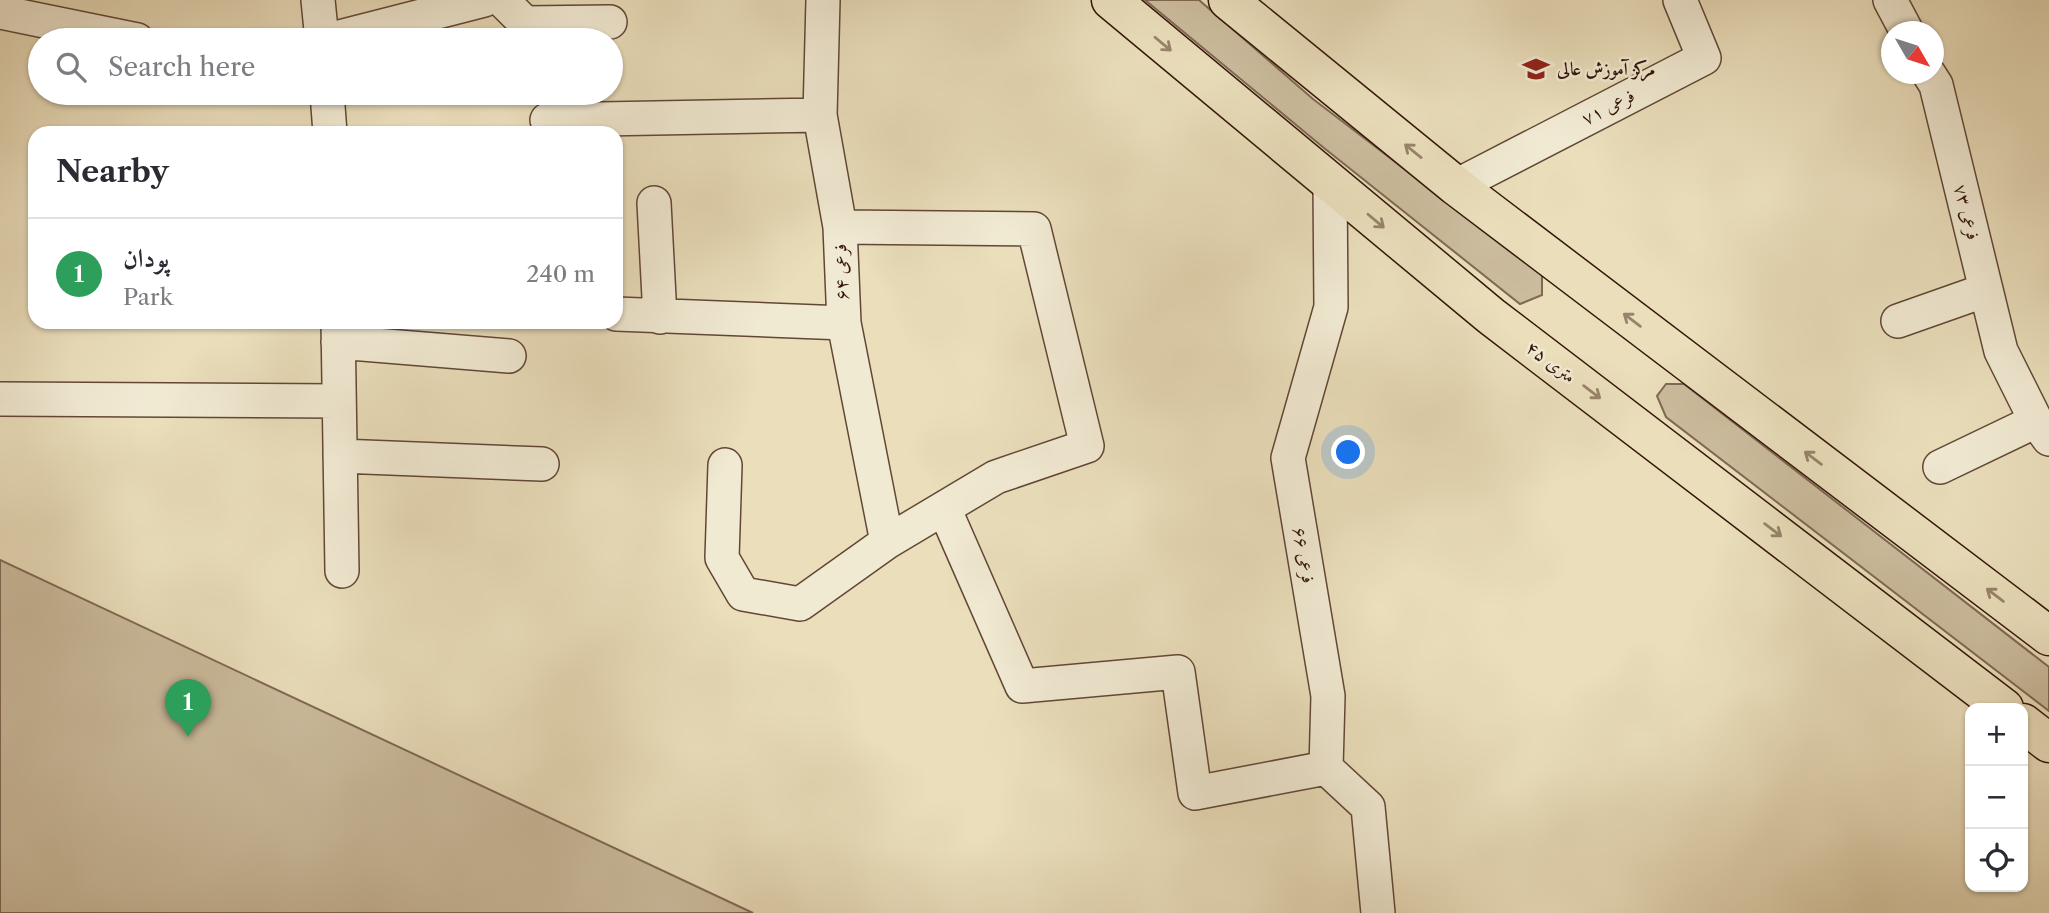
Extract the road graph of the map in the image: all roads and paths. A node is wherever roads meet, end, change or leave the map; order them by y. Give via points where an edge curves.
1 (318, 0) edge
2 (484, 0) edge
3 (502, 0) edge
4 (823, 0) edge
5 (1111, 0) edge
6 (1228, 0) edge
7 (1680, 0) edge
8 (1890, 0) edge
9 (0, 12) edge
10 (1901, 21) edge
11 (610, 22) dead end
12 (78, 28) edge
13 (323, 28) edge
14 (373, 28) edge
15 (1935, 84) edge
16 (328, 105) edge
17 (820, 115) junction
18 (547, 120) dead end
19 (329, 126) edge
20 (1330, 183) junction
21 (1456, 186) junction
22 (654, 203) dead end
23 (840, 227) junction
24 (1986, 290) junction
25 (623, 314) edge
26 (660, 317) junction
27 (1898, 321) dead end
28 (844, 323) junction
29 (338, 332) edge
30 (509, 356) dead end
31 (0, 399) edge
32 (339, 401) junction
33 (2042, 430) edge
34 (340, 456) junction
35 (542, 464) dead end
36 (725, 465) dead end
37 (1940, 467) dead end
38 (944, 508) junction
39 (887, 542) junction
40 (342, 570) dead end
41 (2049, 636) edge
42 (1997, 703) edge
43 (2028, 727) edge
44 (2049, 743) edge
45 (1326, 768) junction
46 (1378, 913) edge

1 - 13 street
2 - 14 street
3 - 11 street via 525,23
4 - 17 street, فرعی ۶۴
5 -> 20 main road, ۴۵ متری
21 -> 6 main road
7 - 21 street, فرعی ۷۱ via 1704,58
8 - 10 street
9 - 12 street
15 - 24 street, فرعی ۷۳
16 - 19 street
17 - 18 street
17 - 23 street, فرعی ۶۴
20 -> 42 main road, ۴۵ متری via 1490,316
20 - 45 street, فرعی ۶۶ via 1331,307 1287,458 1328,696
41 -> 21 main road
22 - 26 street
23 - 28 street, فرعی ۶۴
23 - 38 street via 1034,229 1087,446 996,477
24 - 27 street
24 - 33 street, فرعی ۷۳ via 2001,351
25 - 26 street
26 - 28 street
28 - 39 street, فرعی ۶۴
29 - 30 street
29 - 32 street
31 - 32 street
32 - 34 street
33 - 37 street
34 - 35 street
34 - 40 street
36 - 39 street via 722,558 743,594 800,604
38 - 39 street
38 - 45 street via 1022,686 1178,671 1195,793
43 - 44 main road
45 - 46 street via 1368,807

